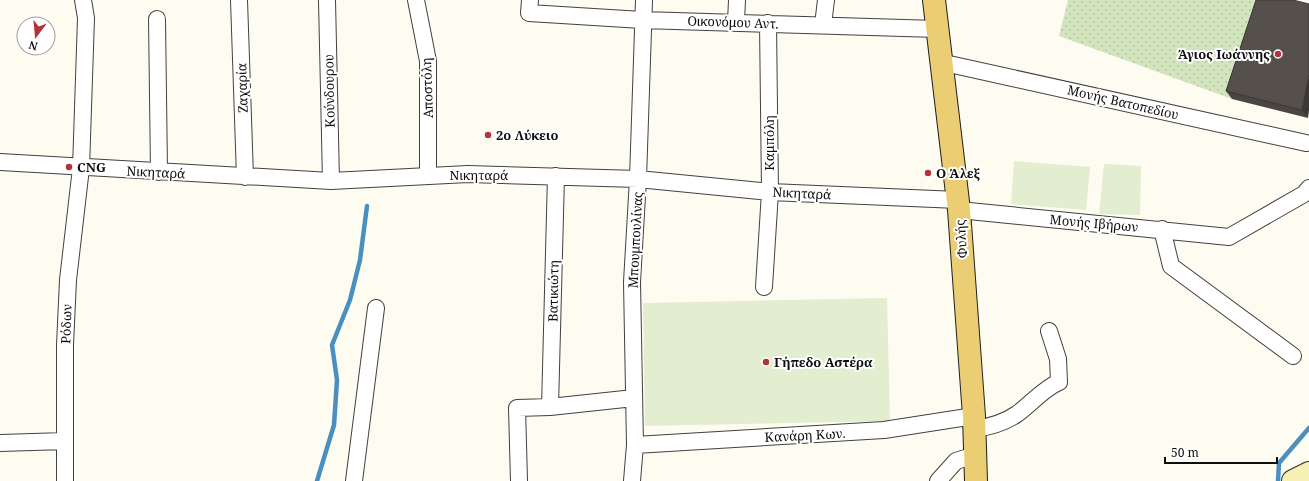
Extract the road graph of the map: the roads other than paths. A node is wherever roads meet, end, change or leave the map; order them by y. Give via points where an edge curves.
1 (83, 0) edge
2 (239, 0) edge
3 (327, 0) edge
4 (416, 0) edge
5 (644, 0) edge
6 (737, 0) edge
7 (826, 0) edge
8 (934, 0) edge
9 (529, 6) edge
10 (156, 19) dead end
11 (642, 20) junction
12 (736, 22) junction
13 (768, 23) junction
14 (823, 25) junction
15 (937, 29) junction
16 (940, 62) junction
17 (1308, 140) edge
18 (0, 162) edge
19 (81, 168) junction
20 (159, 172) junction
21 (428, 176) junction
22 (556, 176) junction
23 (245, 177) junction
24 (638, 179) junction
25 (331, 181) junction
26 (1309, 188) edge
27 (770, 192) junction
28 (959, 205) junction
29 (1162, 229) junction
30 (764, 287) dead end
31 (376, 308) dead end
32 (1050, 331) dead end
33 (1293, 356) dead end
34 (634, 398) junction
35 (550, 407) junction
36 (974, 422) junction
37 (65, 441) junction
38 (0, 443) edge
39 (634, 444) junction
40 (975, 455) junction
41 (1309, 473) edge
42 (976, 480) edge
43 (65, 481) edge
44 (354, 481) edge
45 (519, 481) edge
46 (632, 481) edge
47 (938, 481) edge
48 (1293, 481) edge

1 - 19 street, Ρόδων via 86,18
2 - 23 street, Ζαχαρία
3 - 25 street, Κούνδουρου
4 - 21 street, Αποστόλη via 428,61
5 - 11 street, Μπουμπουλίνας
6 - 12 street
7 - 14 street
8 - 15 main road, Φυλής
9 - 11 street, Οικονόμου Αντ.
10 - 20 street
11 - 12 street, Οικονόμου Αντ.
11 - 24 street, Μπουμπουλίνας
12 - 13 street, Οικονόμου Αντ.
13 - 14 street, Οικονόμου Αντ.
13 - 27 street, Καμπόλη
14 - 15 street, Οικονόμου Αντ.
15 - 16 main road, Φυλής
16 - 17 street, Μονής Βατοπεδίου
16 - 28 main road, Φυλής
18 - 19 street, Νικηταρά
19 - 20 street, Νικηταρά
19 - 37 street, Ρόδων via 68,280
20 - 23 street, Νικηταρά
21 - 22 street, Νικηταρά
21 - 25 street, Νικηταρά
22 - 24 street, Νικηταρά
22 - 35 street, Βατικιώτη
23 - 25 street, Νικηταρά
24 - 27 street, Νικηταρά
24 - 34 street, Μπουμπουλίνας via 632,282
26 - 29 street, Μονής Ιβήρων via 1304,194 1229,237
27 - 28 street, Νικηταρά
27 - 30 street, Καμπόλη
28 - 29 street, Μονής Ιβήρων
28 - 36 main road, Φυλής
29 - 33 street via 1171,266
31 - 44 street
32 - 36 street, Κανάρη Κων. via 1058,359 1059,382 1050,386 1005,421
34 - 35 street
34 - 39 street, Μπουμπουλίνας
35 - 45 street via 517,408
36 - 39 street, Κανάρη Κων. via 884,430
36 - 40 main road, Φυλής
37 - 38 street
37 - 43 street, Ρόδων
39 - 46 street, Μπουμπουλίνας
40 - 42 main road, Φυλής
40 - 47 street via 956,461
41 - 48 main road

